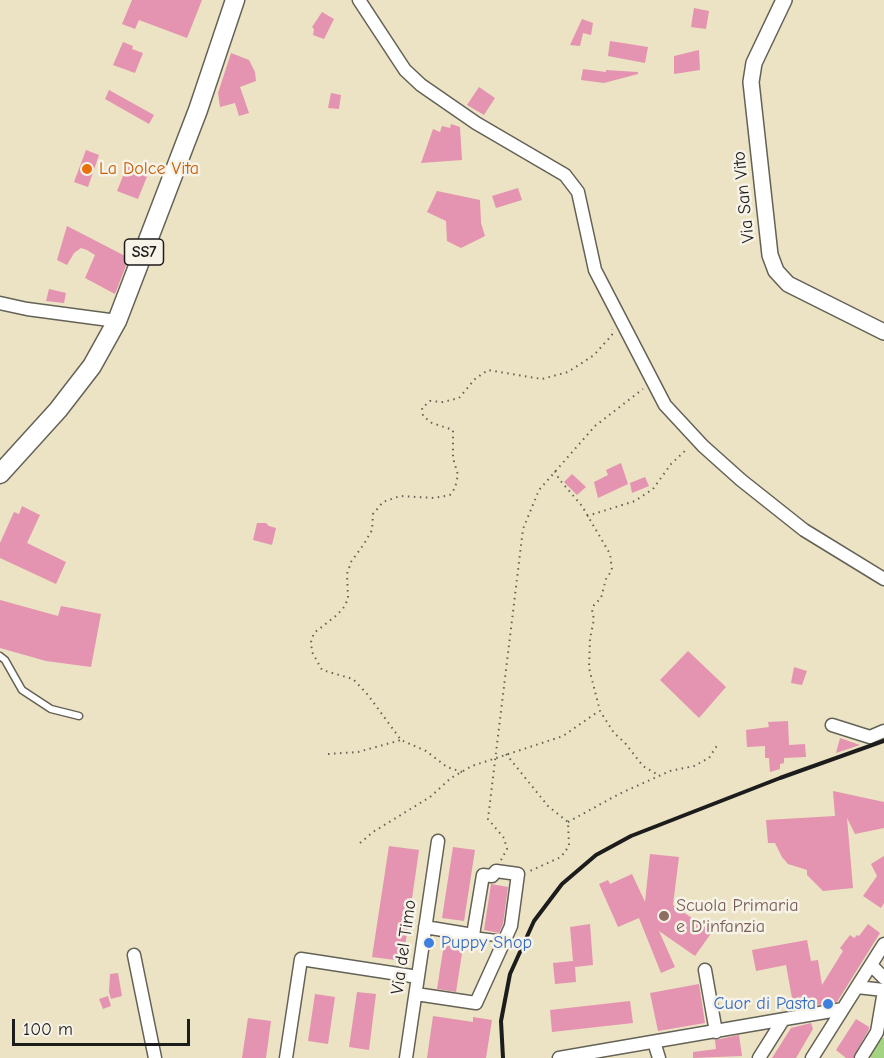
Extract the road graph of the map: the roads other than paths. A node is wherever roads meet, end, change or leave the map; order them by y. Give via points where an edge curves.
1 (235, 0) edge
2 (359, 0) edge
3 (784, 0) edge
4 (0, 303) edge
5 (117, 321) junction
6 (884, 332) edge
7 (0, 474) edge
8 (884, 579) edge
9 (0, 656) edge
10 (79, 716) dead end
11 (832, 724) dead end
12 (884, 731) edge
13 (438, 841) dead end
14 (425, 927) junction
15 (473, 935) junction
16 (505, 939) junction
17 (884, 944) edge
18 (134, 955) dead end
19 (871, 965) junction
20 (705, 970) dead end
21 (418, 977) junction
22 (884, 978) edge
23 (856, 987) junction
24 (884, 991) edge
25 (416, 994) junction
26 (843, 1009) junction
27 (783, 1020) junction
28 (716, 1032) junction
29 (881, 1033) edge
30 (654, 1042) junction
31 (601, 1054) edge
32 (155, 1058) edge
33 (286, 1058) edge
34 (406, 1058) edge
35 (559, 1058) edge
36 (659, 1058) edge
37 (759, 1058) edge
38 (812, 1058) edge
39 (861, 1058) edge

1 - 5 main road, SS7 via 198,110
2 - 8 street via 405,70 421,85 476,123 566,175 578,192 595,270 665,405 741,480 804,530
3 - 6 street, Via San Vito via 754,63 751,82 770,255 776,271 788,284
4 - 5 street
5 - 7 main road, SS7 via 92,366
9 - 10 lane via 22,690 51,709
11 - 12 street via 870,737
13 - 14 street, Via del Timo
14 - 15 street
14 - 21 street, Via del Timo
15 - 16 lane
15 - 16 street via 483,875 492,876 498,871 518,874 511,926
16 - 25 street via 476,1003
17 - 19 street
18 - 32 street
19 - 22 street
19 - 23 street
20 - 28 street
21 - 25 street, Via del Timo
21 - 33 street via 301,959
23 - 24 street
23 - 26 street
24 - 29 street
25 - 34 street, Via del Timo
26 - 27 street
26 - 38 street
27 - 28 street
27 - 37 street
28 - 30 street
29 - 39 street
30 - 31 street
30 - 36 street
31 - 35 street

